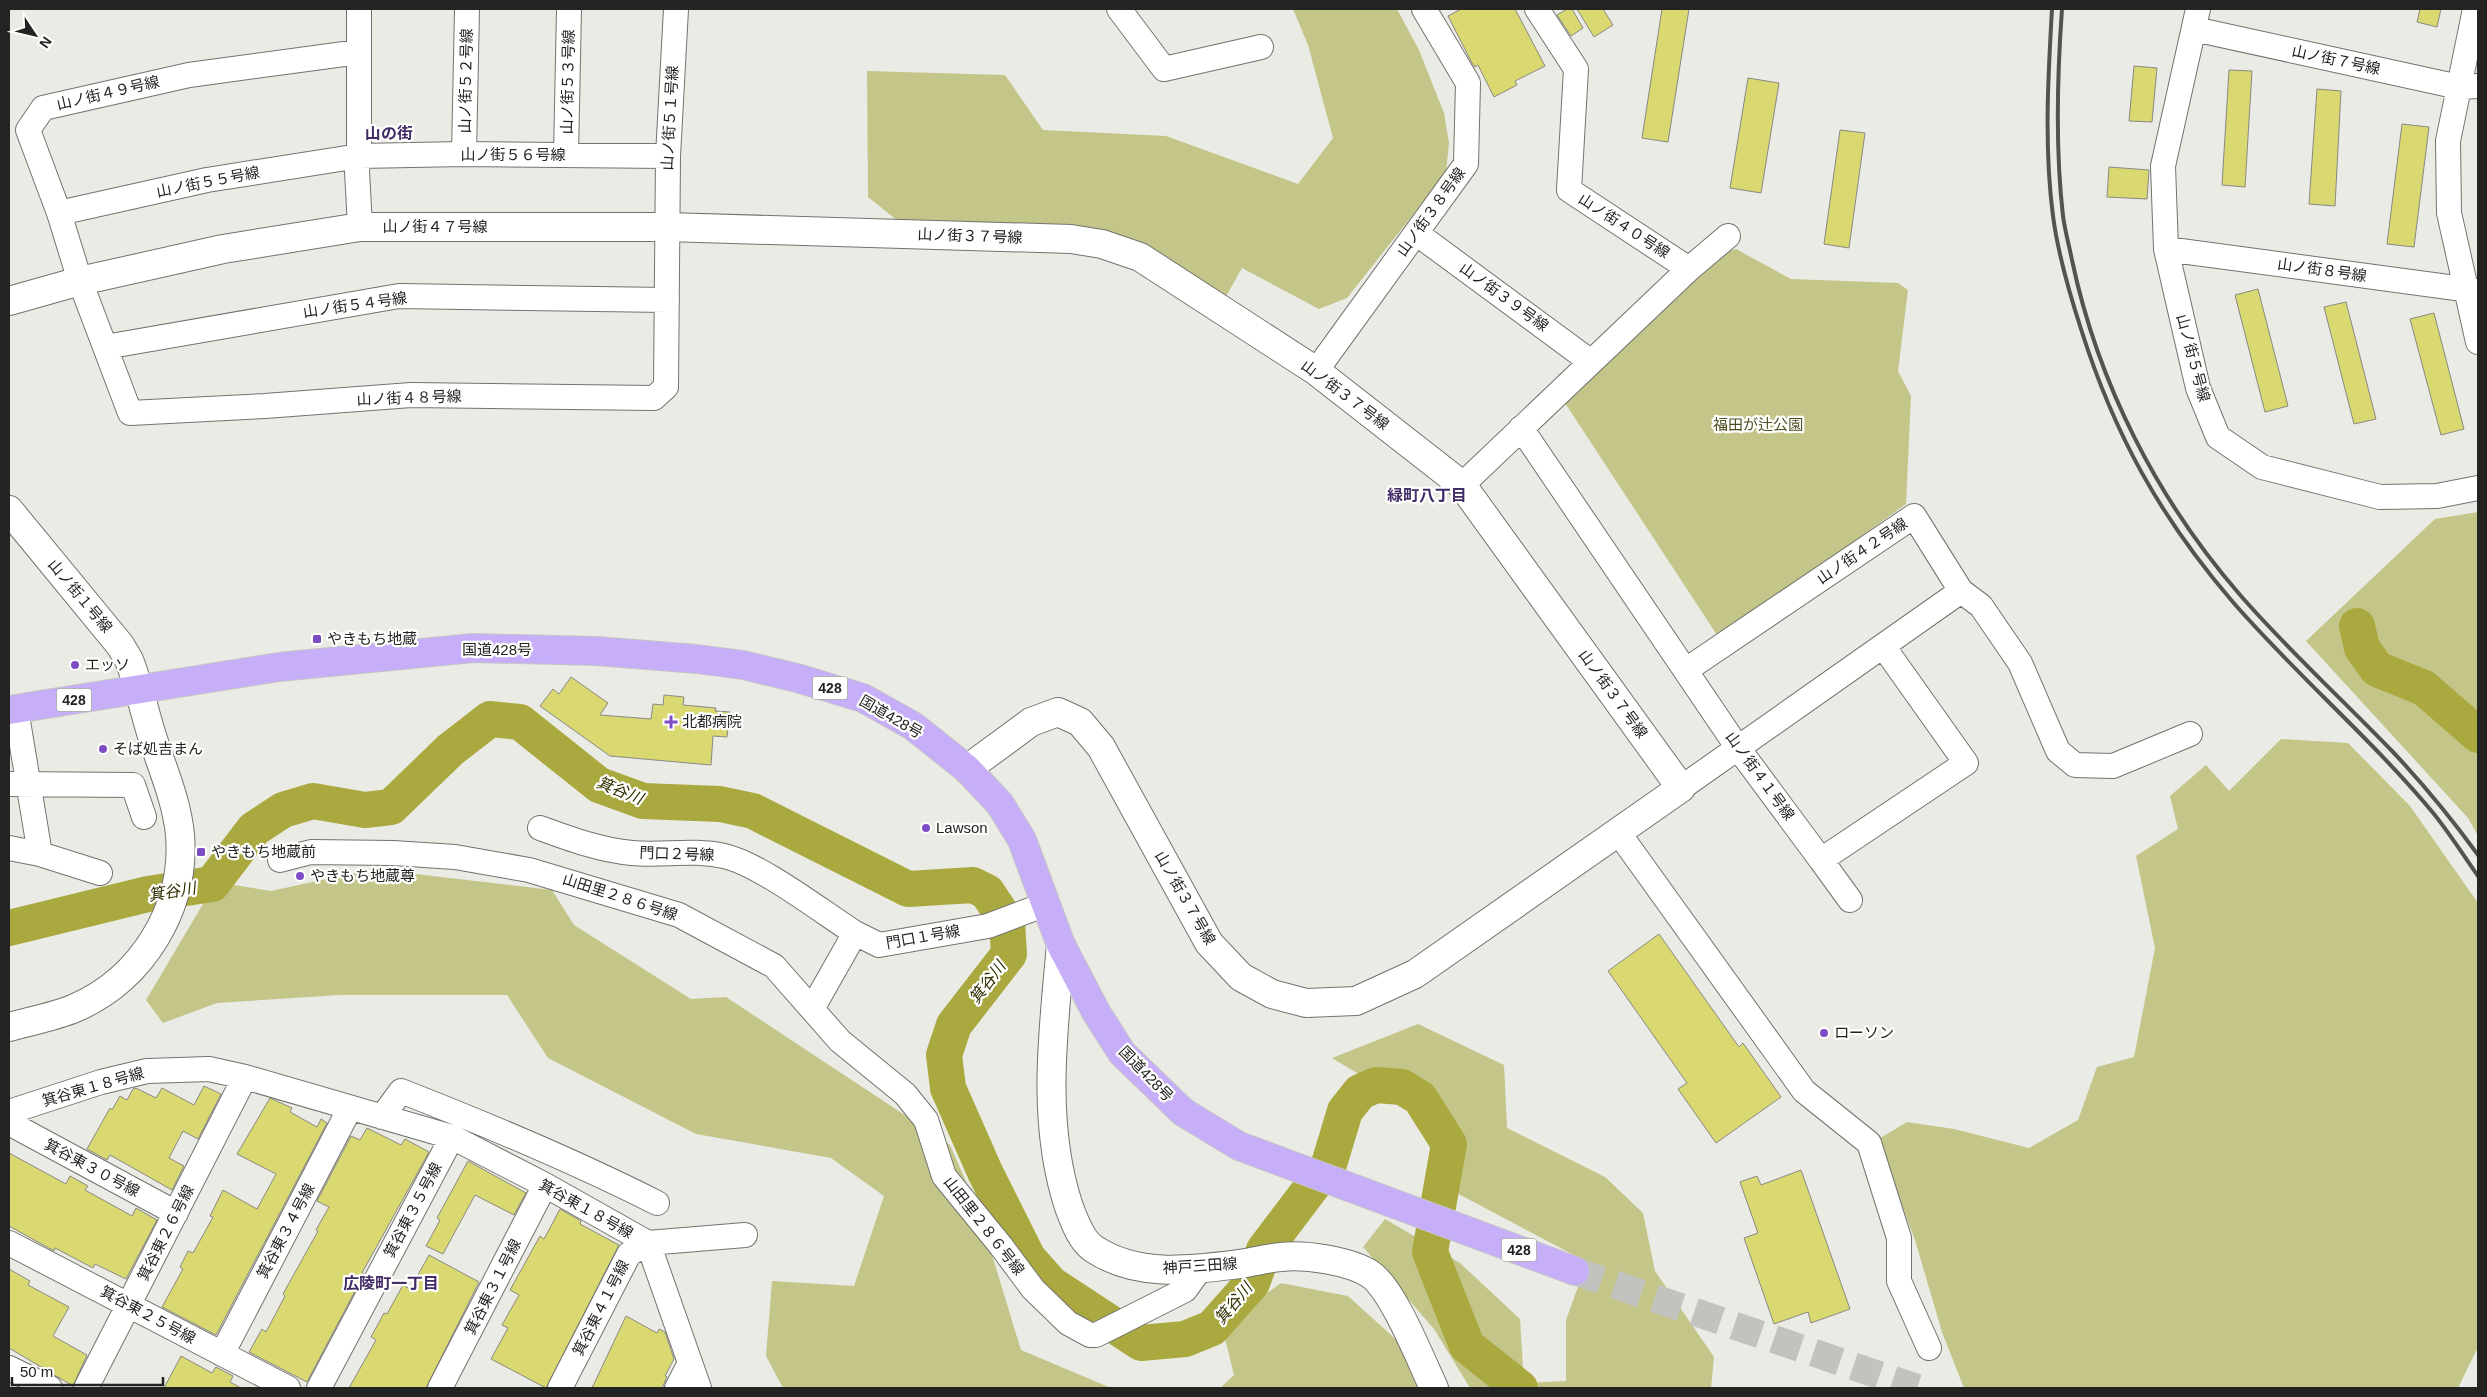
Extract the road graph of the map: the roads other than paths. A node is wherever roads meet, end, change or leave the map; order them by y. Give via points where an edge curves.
1 (359, 9) edge
2 (467, 9) edge
3 (569, 9) edge
4 (676, 9) edge
5 (1119, 9) edge
6 (1424, 9) edge
7 (1537, 9) edge
8 (2475, 9) edge
9 (2196, 19) edge
10 (1261, 47) dead end
11 (359, 52) junction
12 (2469, 86) edge
13 (464, 154) junction
14 (566, 155) junction
15 (359, 156) junction
16 (668, 156) junction
17 (59, 213) junction
18 (360, 227) junction
19 (667, 228) junction
20 (868, 233) joint
21 (1416, 233) junction
22 (1728, 236) dead end
23 (2166, 249) junction
24 (1689, 269) junction
25 (80, 281) junction
26 (2472, 290) edge
27 (667, 300) junction
28 (9, 301) edge
29 (2478, 342) edge
30 (105, 347) junction
31 (1591, 362) junction
32 (1316, 371) junction
33 (1521, 428) junction
34 (1462, 485) junction
35 (2478, 488) edge
36 (9, 510) edge
37 (1961, 591) junction
38 (1883, 646) junction
39 (1686, 670) junction
40 (140, 690) junction
41 (13, 709) edge
42 (2190, 734) dead end
43 (1738, 748) junction
44 (967, 770) junction
45 (18, 784) edge
46 (1681, 788) junction
47 (144, 817) dead end
48 (540, 828) dead end
49 (1618, 832) junction
50 (9, 848) edge
51 (40, 854) junction
52 (280, 860) dead end
53 (1820, 860) junction
54 (100, 873) dead end
55 (1850, 900) dead end
56 (1034, 907) junction
57 (855, 933) junction
58 (1061, 945) junction
59 (812, 1009) junction
60 (9, 1027) edge
61 (246, 1077) junction
62 (350, 1108) junction
63 (9, 1112) edge
64 (382, 1117) junction
65 (9, 1123) edge
66 (452, 1137) junction
67 (545, 1185) junction
68 (658, 1203) dead end
69 (176, 1213) junction
70 (745, 1235) dead end
71 (9, 1243) edge
72 (648, 1243) junction
73 (1201, 1268) junction
74 (1576, 1270) tunnel mouth
75 (128, 1305) junction
76 (1928, 1348) dead end
77 (222, 1354) junction
78 (690, 1363) junction
79 (9, 1368) edge
80 (50, 1388) edge
81 (86, 1388) edge
82 (288, 1388) edge
83 (319, 1388) edge
84 (440, 1388) edge
85 (560, 1388) edge
86 (677, 1388) edge
87 (699, 1388) edge
88 (1434, 1388) edge

1 - 11 street
2 - 13 street, 山ノ街５２号線
3 - 14 street, 山ノ街５３号線
4 - 16 street, 山ノ街５１号線
5 - 10 street via 1164,69
6 - 21 street, 山ノ街３８号線 via 1468,83 1466,164
7 - 24 street, 山ノ街４０号線 via 1576,69 1569,190
8 - 12 street
9 - 12 street, 山ノ街７号線
9 - 23 street, 山ノ街５号線 via 2163,166
11 - 15 street
11 - 17 street, 山ノ街４９号線 via 190,75 42,108 28,130
12 - 26 street via 2448,141 2450,212
13 - 14 street, 山ノ街５６号線
13 - 15 street, 山ノ街５６号線
14 - 16 street, 山ノ街５６号線
15 - 17 street, 山ノ街５５号線 via 207,180
15 - 18 street
16 - 19 street, 山ノ街５１号線
17 - 25 street, 山ノ街４９号線
18 - 19 street, 山ノ街４７号線
18 - 25 street, 山ノ街４７号線 via 223,248
19 - 20 street, 山ノ街４７号線
19 - 27 street, 山ノ街４８号線
20 - 32 street, 山ノ街３７号線 via 1071,239 1102,244 1140,257
21 - 31 street, 山ノ街３９号線
21 - 32 street, 山ノ街３８号線
22 - 24 street
23 - 26 street, 山ノ街８号線
23 - 35 street, 山ノ街５号線 via 2198,388 2218,437 2262,467 2380,497 2437,496
24 - 31 street
25 - 28 street, 山ノ街４７号線
25 - 30 street, 山ノ街４８号線
26 - 29 street
27 - 30 street, 山ノ街５４号線 via 399,296
27 - 30 street, 山ノ街４８号線 via 666,387 654,398 411,395 130,413
31 - 33 street
32 - 34 street, 山ノ街３７号線
33 - 34 street
33 - 39 street, 山ノ街４１号線
34 - 46 street, 山ノ街３７号線
36 - 40 street, 山ノ街１号線 via 120,645
37 - 38 street
37 - 39 street, 山ノ街４２号線 via 1914,516
37 - 42 street via 1981,606 2020,663 2058,751 2075,765 2113,766
38 - 43 street
38 - 53 street via 1966,762
39 - 43 street, 山ノ街４１号線
40 - 41 highway, 国道428号 / 428
40 - 44 highway, 国道428号 / 428 via 279,667 473,648 596,651 697,659 798,678 863,698 913,726
40 - 60 street, 山ノ街１号線 via 177,814 181,854 171,904 159,933 143,957 124,976 74,1008
41 - 45 street
43 - 46 street, 山ノ街３７号線
43 - 53 street, 山ノ街４１号線
44 - 49 street, 山ノ街３７号線 via 1031,722 1058,712 1080,722 1101,747 1209,943 1241,976 1272,994 1306,1003 1356,1001 1414,974
44 - 56 highway, 国道428号 / 428 via 1000,804 1022,840
45 - 47 street via 133,785
45 - 51 street
46 - 49 street, 山ノ街３７号線
48 - 57 street, 門口２号線 via 606,850 634,853 680,851 725,856 758,870
49 - 76 street via 1804,1091 1869,1143 1899,1238 1899,1282
50 - 51 street
51 - 54 street
52 - 59 street, 山田里２８６号線 via 311,852 393,853 455,857 537,872 679,915 774,966
53 - 55 street, 山ノ街４１号線
56 - 57 street, 門口１号線 via 988,926 879,945
56 - 58 highway, 国道428号 / 428
57 - 59 street
58 - 73 street, 神戸三田線 via 1051,1058 1052,1111 1060,1180 1074,1223 1091,1248 1114,1261 1170,1271
58 - 74 highway, 国道428号 / 428 via 1122,1054 1183,1112 1239,1146
59 - 73 street, 山田里２８６号線 via 840,1041 905,1094 926,1120 944,1176 1033,1289 1068,1322 1090,1335 1096,1335 1186,1290
61 - 62 street, 箕谷東１８号線
61 - 63 street, 箕谷東１８号線 via 209,1069 147,1071 100,1082
61 - 69 street, 箕谷東２６号線
62 - 64 street, 箕谷東１８号線
62 - 77 street, 箕谷東３４号線
64 - 66 street, 箕谷東１８号線
64 - 68 street via 401,1091 456,1112
65 - 69 street, 箕谷東３０号線
66 - 67 street, 箕谷東１８号線
66 - 83 street, 箕谷東３５号線
67 - 72 street, 箕谷東１８号線
67 - 84 street, 箕谷東３１号線
69 - 75 street, 箕谷東２６号線
70 - 72 street, 箕谷東４１号線
71 - 75 street, 箕谷東２５号線
72 - 78 street, 箕谷東１８号線
72 - 85 street, 箕谷東４１号線 via 629,1254
73 - 88 street, 神戸三田線 via 1283,1257 1312,1258 1344,1264 1370,1274 1396,1306
75 - 77 street, 箕谷東２５号線
75 - 81 street, 箕谷東２６号線
77 - 82 street, 箕谷東２５号線
78 - 86 street
78 - 87 street, 箕谷東１８号線
79 - 80 street

